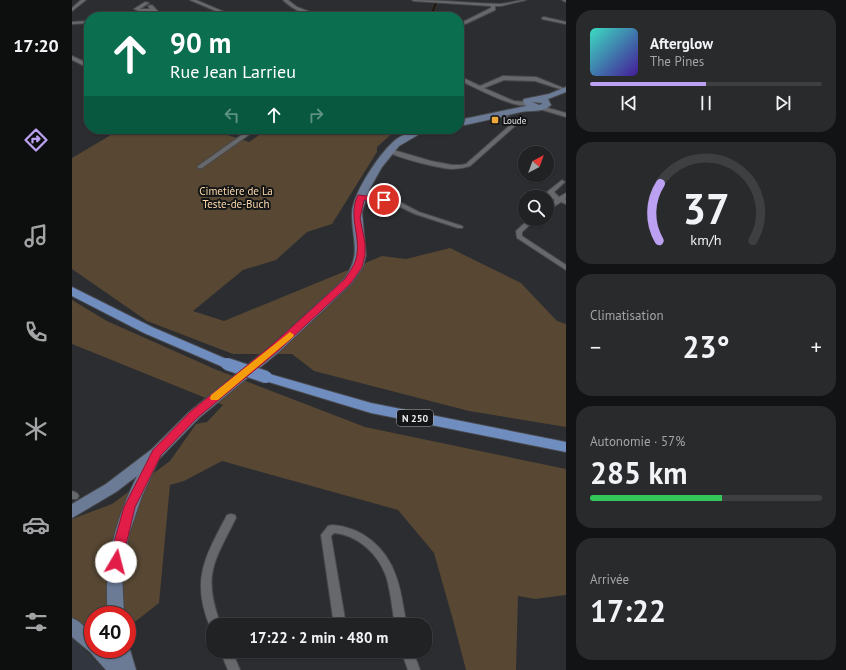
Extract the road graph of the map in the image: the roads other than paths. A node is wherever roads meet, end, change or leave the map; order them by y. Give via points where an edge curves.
1 (84, 0) edge
2 (192, 0) edge
3 (285, 0) edge
4 (414, 0) edge
5 (524, 0) edge
6 (145, 1) edge
7 (493, 5) junction
8 (72, 10) edge
9 (154, 10) joint
10 (222, 12) edge
11 (307, 12) edge
12 (544, 18) dead end
13 (84, 22) edge
14 (72, 23) edge
15 (566, 23) edge
16 (464, 24) edge
17 (72, 58) edge
18 (84, 64) edge
19 (464, 80) edge
20 (479, 88) junction
21 (565, 90) edge
22 (500, 97) junction
23 (529, 103) junction
24 (545, 104) junction
25 (504, 114) junction
26 (566, 114) edge
27 (464, 121) edge
28 (247, 134) edge
29 (414, 134) edge
30 (390, 151) junction
31 (200, 167) dead end
32 (565, 183) edge
33 (566, 195) edge
34 (360, 197) junction
35 (563, 201) edge
36 (554, 206) edge
37 (525, 226) edge
38 (460, 227) dead end
39 (566, 268) edge
40 (72, 291) edge
41 (566, 447) edge
42 (157, 453) junction
43 (72, 512) edge
44 (231, 518) dead end
45 (116, 606) edge
46 (212, 618) edge
47 (339, 618) edge
48 (399, 618) edge
49 (72, 626) edge
50 (84, 637) edge
51 (107, 658) edge
52 (124, 658) edge
53 (229, 658) edge
54 (410, 658) edge
55 (118, 670) edge
56 (127, 670) edge
57 (234, 670) edge
58 (414, 670) edge

1 - 8 street
2 - 10 street
3 - 11 street via 295,8
4 - 7 street
5 - 7 street via 506,5
6 - 9 street
6 - 9 street via 136,9
7 - 16 street via 493,9
12 - 15 street
13 - 14 street
17 - 18 street
19 - 20 street
20 - 21 street via 503,78 536,79
20 - 22 street
21 - 24 street
22 - 23 street via 513,103
22 - 25 street via 511,104
23 - 24 street
23 - 24 street
23 - 25 street
24 - 26 street
25 - 27 street
25 - 30 street via 513,125 462,168
28 - 31 street
29 - 30 street via 402,140
30 - 34 street via 372,174
32 - 35 street via 550,192
33 - 35 street
34 - 38 street via 396,202 417,213
34 - 42 street via 356,218 361,255 358,267 350,279 276,348 194,415
35 - 36 street
37 - 39 street via 519,231 519,237
40 - 41 main road, N 250, bridge via 138,327 182,347 266,377 371,408
42 - 43 street
42 - 45 street via 138,487 125,520 118,546
44 - 46 street via 208,564 204,580 207,606
47 - 48 street via 326,535 332,529 355,534 379,555 391,576
49 - 50 street
51 - 55 street
52 - 56 street
53 - 57 street
54 - 58 street

